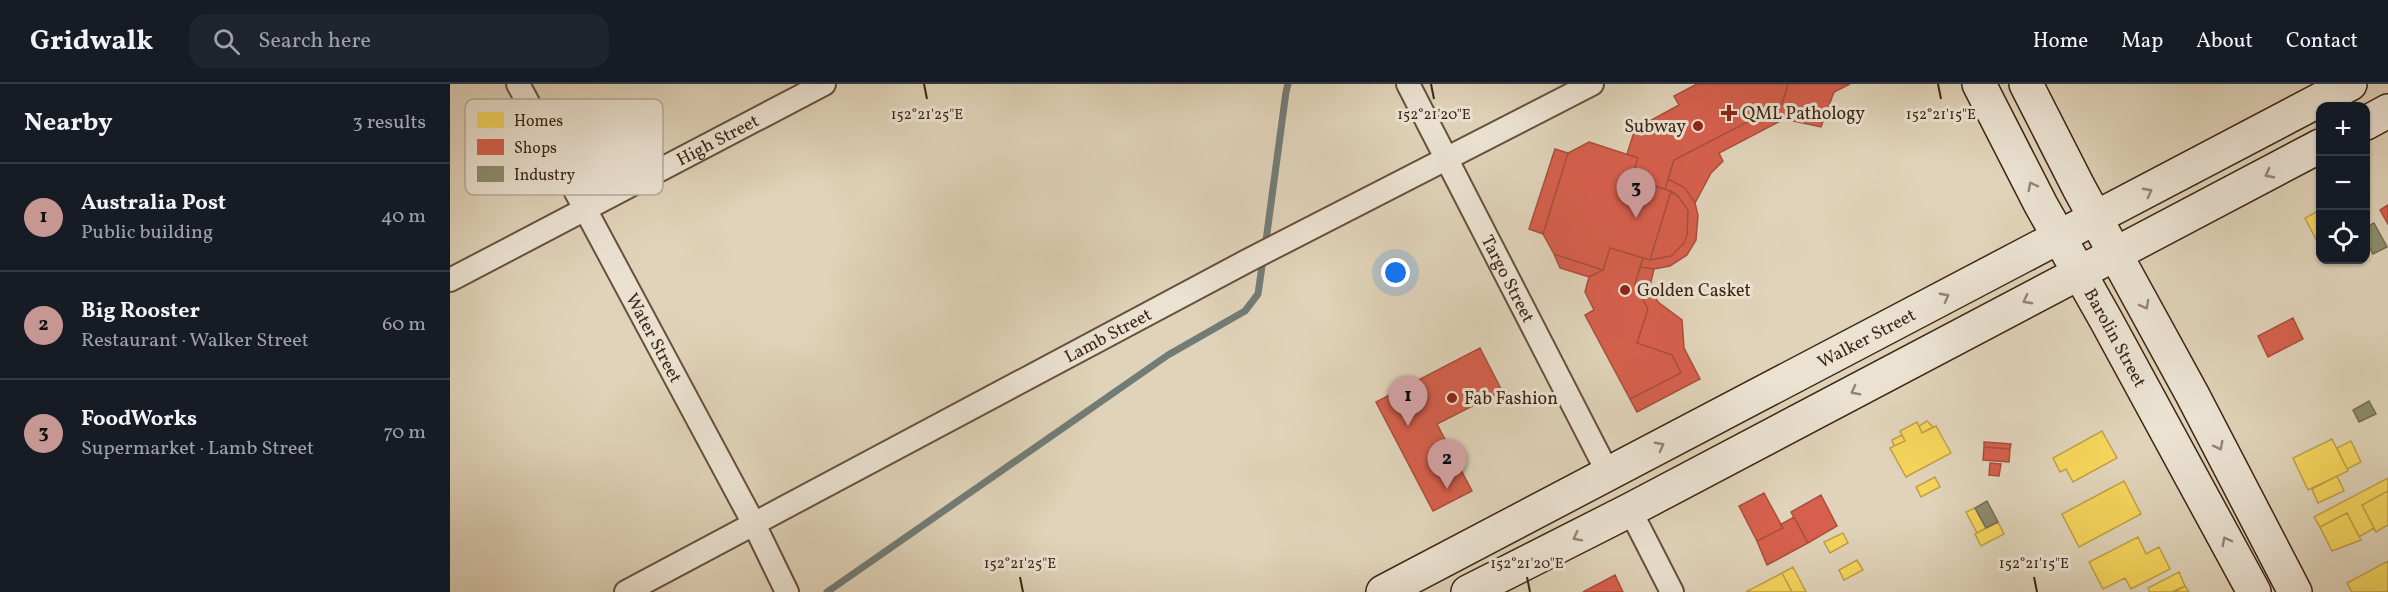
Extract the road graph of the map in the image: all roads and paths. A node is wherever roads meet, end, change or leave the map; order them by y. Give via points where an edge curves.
1 (518, 84) edge
2 (824, 84) edge
3 (1408, 84) edge
4 (1592, 84) edge
5 (1979, 84) edge
6 (2026, 84) edge
7 (2350, 84) edge
8 (526, 99) edge
9 (2388, 111) edge
10 (2370, 121) edge
11 (2316, 148) edge
12 (1447, 159) junction
13 (663, 169) edge
14 (576, 195) edge
15 (613, 195) edge
16 (584, 210) junction
17 (2096, 219) junction
18 (2059, 238) junction
19 (2116, 254) junction
20 (2079, 272) junction
21 (450, 280) edge
22 (1801, 419) junction
23 (1608, 473) junction
24 (1630, 510) junction
25 (754, 524) junction
26 (1456, 553) junction
27 (785, 588) edge
28 (626, 592) edge
29 (1383, 592) edge
30 (1468, 592) edge
31 (1672, 592) edge
32 (2254, 592) edge
33 (2295, 592) edge

1 - 8 street, Water Street
2 - 13 street, High Street
3 - 12 street, Targo Street
4 - 12 street, Lamb Street
18 -> 5 main road, Barolin Street
6 - 17 main road
17 -> 7 main road, Walker Street
9 - 10 main road
11 -> 19 main road
12 - 23 street, Targo Street
12 - 25 street, Lamb Street
14 - 16 street, Water Street
15 - 16 street, High Street
16 - 21 street, High Street
16 - 25 street, Water Street
17 - 18 main road, Walker Street
17 - 19 main road
18 - 20 main road, Barolin Street
23 -> 18 main road, Walker Street
19 - 20 main road
19 -> 33 main road
20 -> 22 main road
32 -> 20 main road, Barolin Street
22 - 23 main road via 1726,437 1644,478
22 - 24 main road
23 - 26 main road, Walker Street
24 - 26 main road via 1594,504 1514,544
24 -> 30 main road
24 - 31 street
25 - 27 street, Water Street
25 - 28 street, Lamb Street
26 - 29 main road, Walker Street

